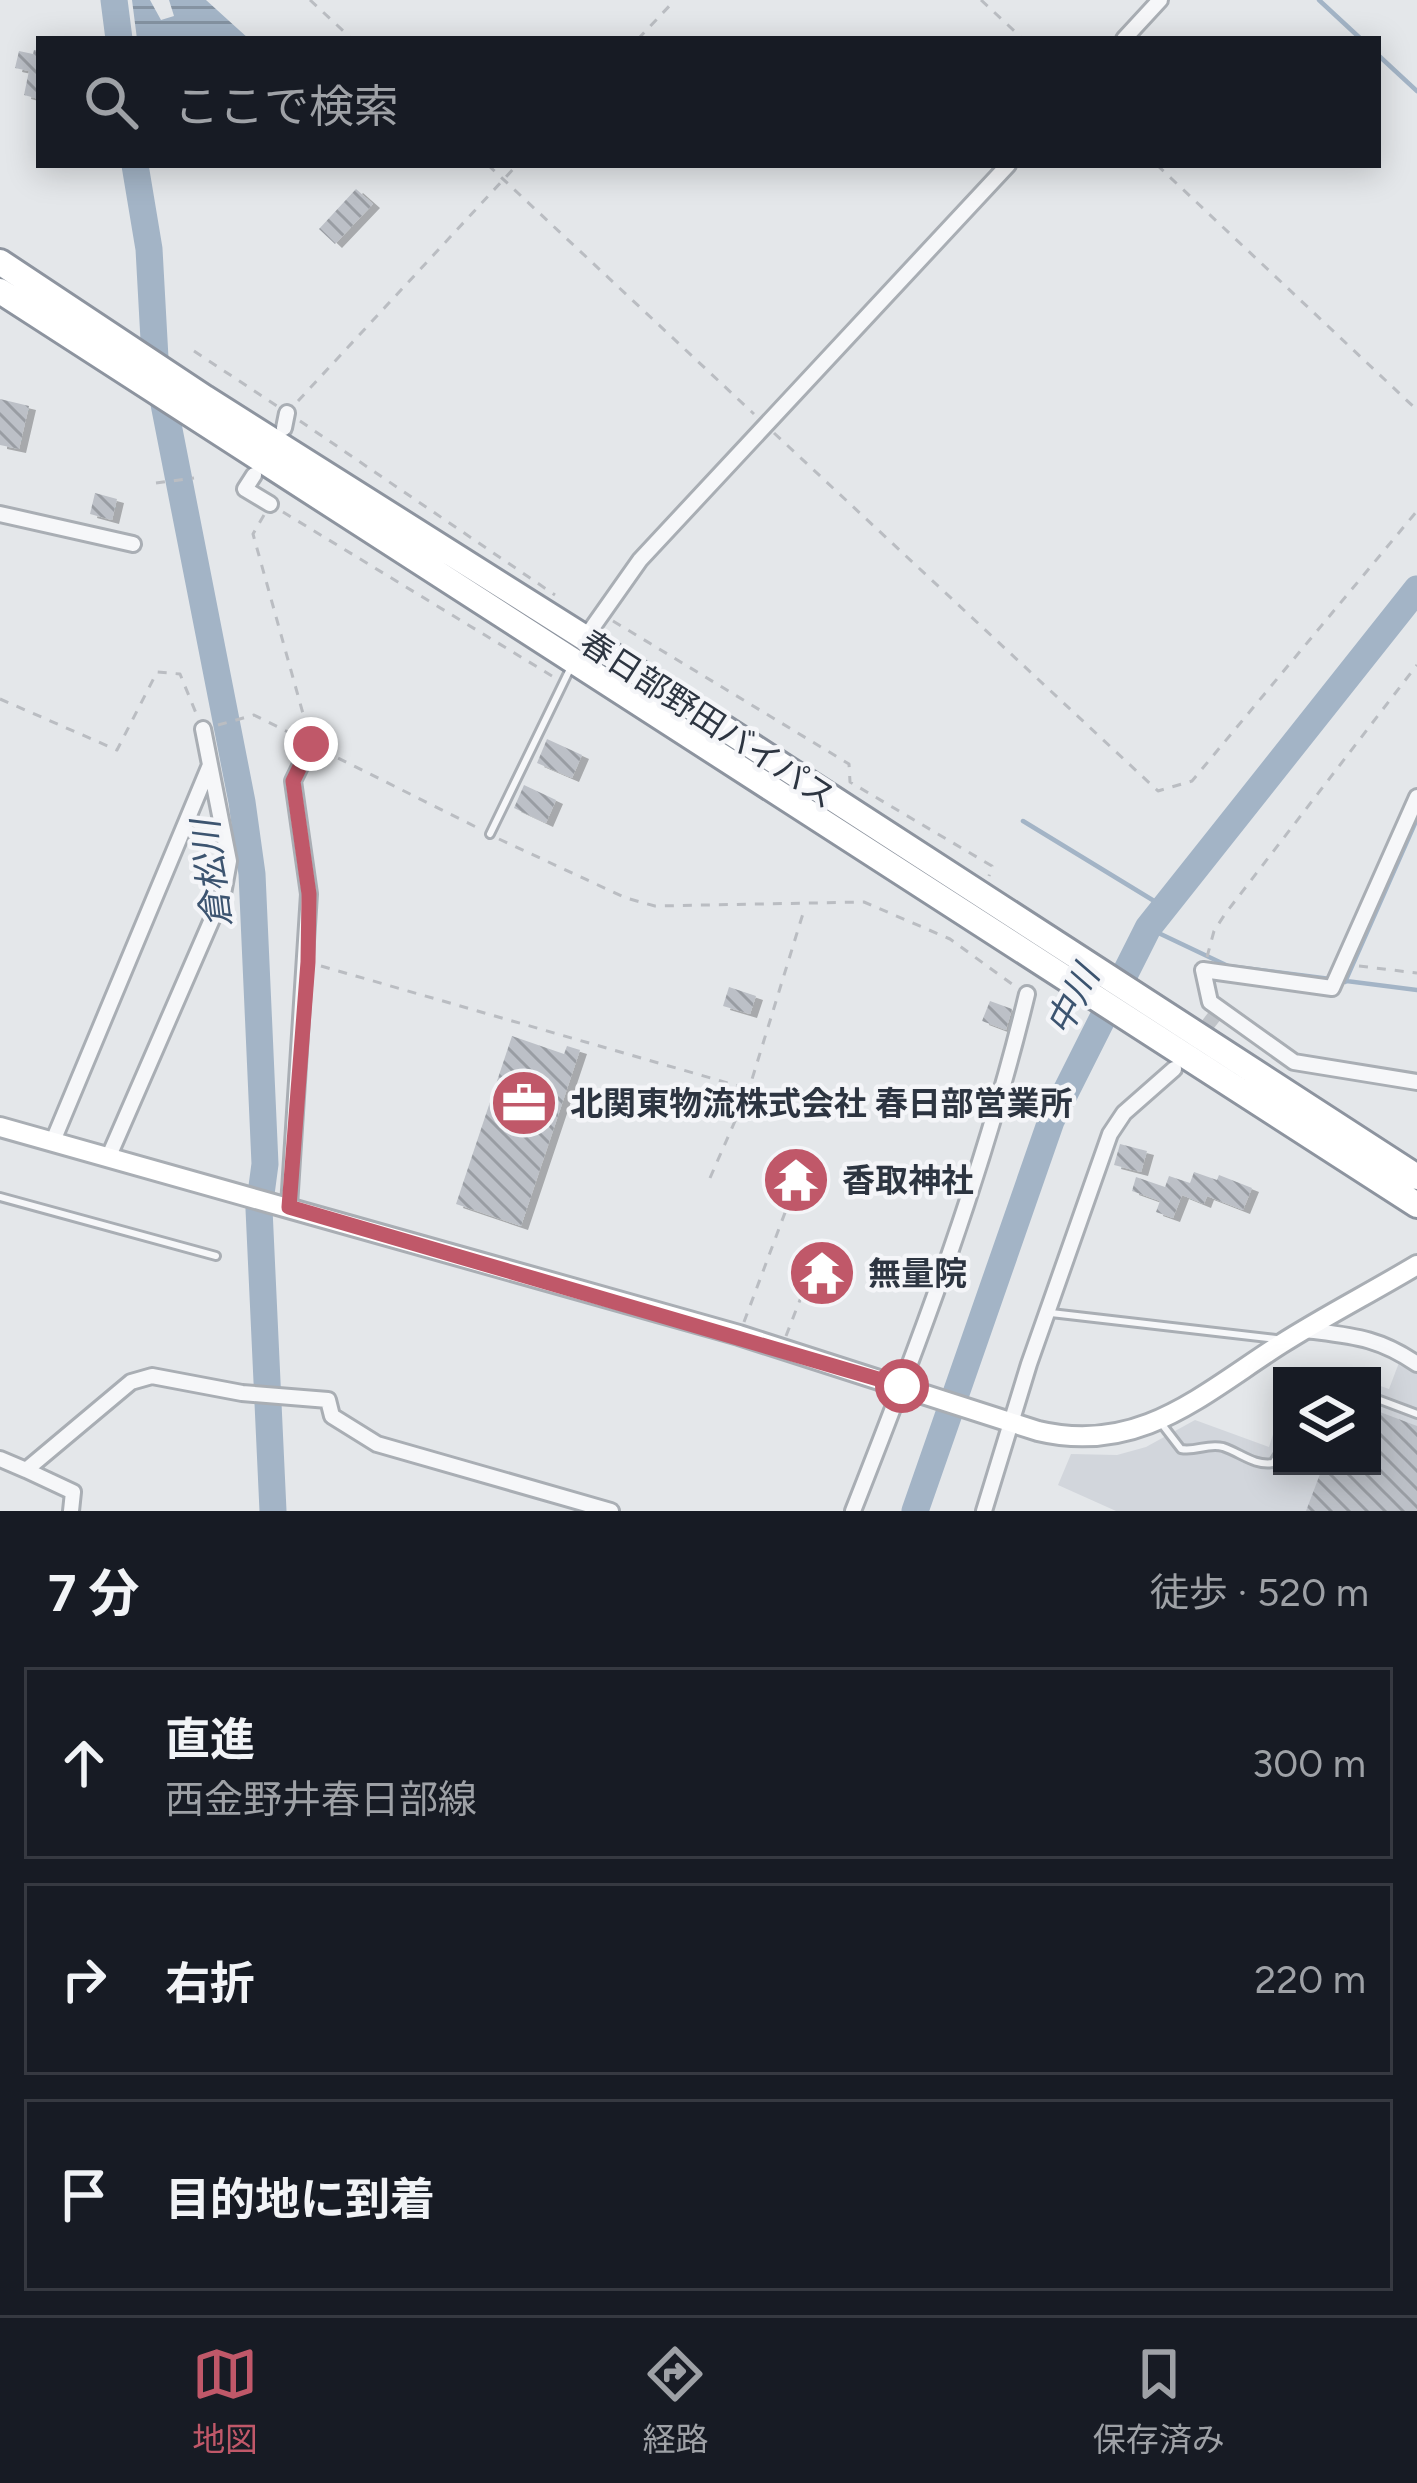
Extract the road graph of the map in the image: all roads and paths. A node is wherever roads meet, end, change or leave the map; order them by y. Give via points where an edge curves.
1 (310, 0) edge
2 (675, 0) edge
3 (981, 0) edge
4 (1160, 0) edge
5 (349, 36) edge
6 (641, 36) edge
7 (1020, 36) edge
8 (1127, 36) edge
9 (491, 168) edge
10 (514, 168) edge
11 (1005, 168) edge
12 (1160, 168) edge
13 (503, 179) junction
14 (0, 262) edge
15 (0, 291) edge
16 (194, 351) dead end
17 (1417, 410) edge
18 (286, 420) junction
19 (765, 424) junction
20 (254, 475) dead end
21 (194, 478) dead end
22 (156, 483) dead end
23 (270, 504) junction
24 (1417, 511) edge
25 (0, 514) edge
26 (133, 544) dead end
27 (563, 601) dead end
28 (602, 614) junction
29 (574, 661) junction
30 (1417, 664) edge
31 (0, 699) edge
32 (203, 729) junction
33 (311, 744) junction
34 (210, 766) junction
35 (1417, 797) edge
36 (490, 834) junction
37 (988, 878) dead end
38 (806, 905) junction
39 (308, 962) junction
40 (1340, 964) junction
41 (1203, 970) junction
42 (1417, 973) edge
43 (1027, 994) joint
44 (1172, 1034) junction
45 (1174, 1070) dead end
46 (1417, 1082) edge
47 (749, 1089) junction
48 (0, 1126) edge
49 (53, 1141) junction
50 (109, 1156) junction
51 (1417, 1177) edge
52 (710, 1178) dead end
53 (792, 1194) dead end
54 (0, 1197) edge
55 (280, 1204) junction
56 (1417, 1205) edge
57 (216, 1256) dead end
58 (1417, 1265) edge
59 (805, 1287) dead end
60 (1047, 1313) junction
61 (1306, 1330) junction
62 (739, 1335) junction
63 (1287, 1340) junction
64 (781, 1348) junction
65 (1417, 1364) edge
66 (910, 1388) junction
67 (1381, 1400) edge
68 (1417, 1414) edge
69 (1008, 1421) junction
70 (1160, 1421) junction
71 (0, 1459) edge
72 (1273, 1462) edge
73 (26, 1470) junction
74 (71, 1511) edge
75 (611, 1511) edge
76 (853, 1511) edge
77 (984, 1511) edge

1 - 5 path
2 - 6 path
3 - 7 path
4 - 8 street
9 - 13 path
10 - 13 path
11 - 19 street
12 - 17 path
13 - 18 path
13 - 19 path
14 - 29 highway, 春日部野田バイパス
15 - 29 highway, 春日部野田バイパス
16 - 18 path
18 - 27 path
19 - 24 path via 1158,791 1192,781
19 - 28 street via 640,560
20 - 23 street via 245,489
21 - 22 path
23 - 29 path
23 - 33 path via 253,534
25 - 26 street
28 - 29 street
28 - 37 path via 849,764 850,782 992,866
29 - 36 lane
29 - 44 highway, 春日部野田バイパス
30 - 41 path via 1225,914
31 - 32 path via 117,750 157,672 181,674
32 - 33 path via 254,715
32 - 34 street
33 - 36 path
33 - 39 street via 293,781 309,894
34 - 49 street
34 - 50 street via 229,861 223,894
35 - 40 street
36 - 38 path via 655,906
38 - 43 path via 864,902 950,939
38 - 47 path
39 - 47 path
39 - 55 street
40 - 41 street via 1332,988
40 - 42 path
41 - 46 street via 1210,1002 1294,1062
43 - 66 street
44 - 51 highway, 春日部野田バイパス
44 - 56 highway, 春日部野田バイパス
45 - 60 street via 1110,1134
47 - 52 path
48 - 49 main road
49 - 50 main road
50 - 55 main road
53 - 62 path
54 - 57 lane
55 - 62 main road
58 - 61 main road
59 - 64 path
60 - 63 lane
60 - 69 street
61 - 63 main road
61 - 65 street via 1372,1338
62 - 64 main road
63 - 70 main road
64 - 66 main road
66 - 69 main road
66 - 76 street
67 - 68 lane
69 - 70 main road via 1078,1438
69 - 77 street
70 - 72 lane via 1181,1450 1222,1447
71 - 73 street
73 - 74 street via 73,1492
73 - 75 street via 131,1382 152,1376 328,1400 332,1416 377,1444

